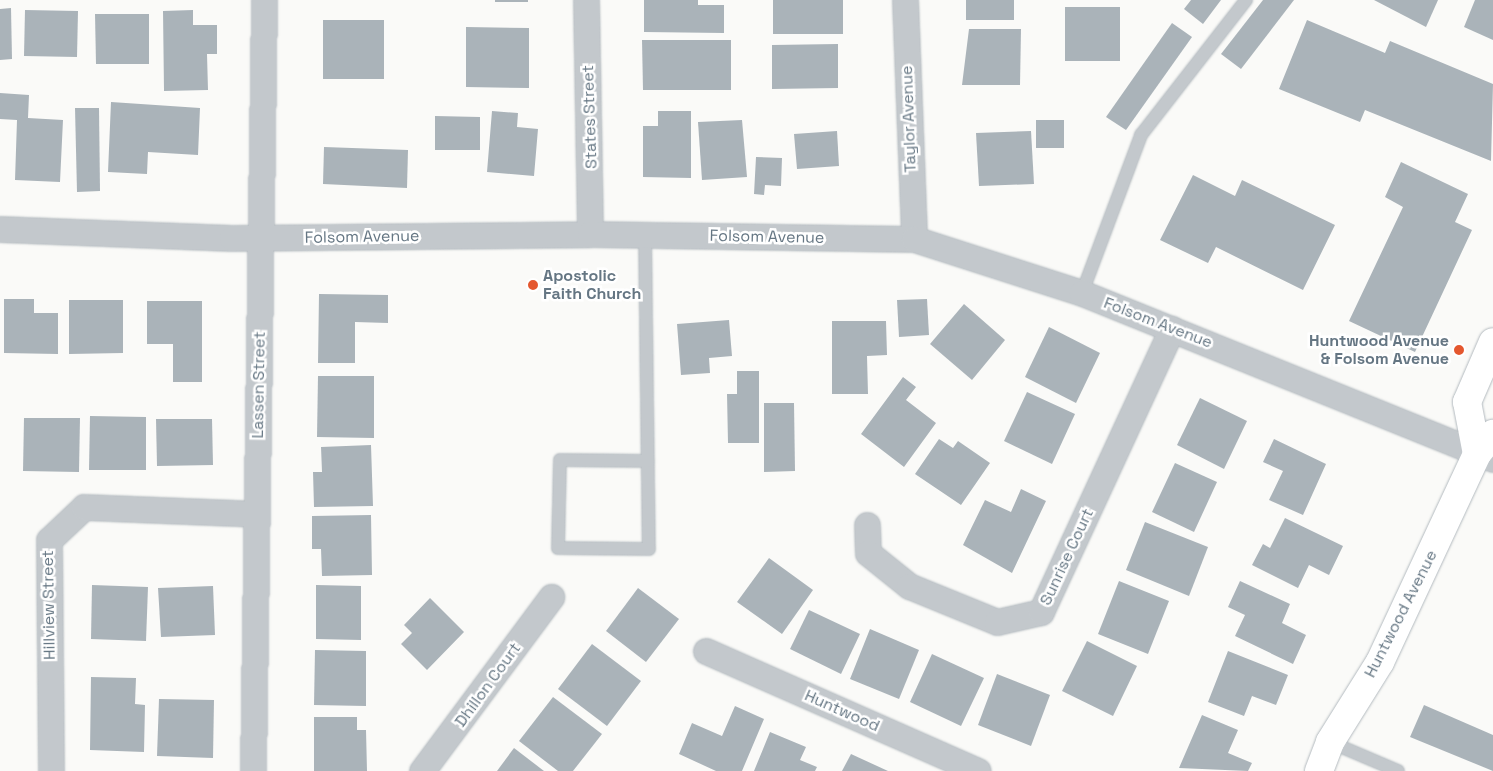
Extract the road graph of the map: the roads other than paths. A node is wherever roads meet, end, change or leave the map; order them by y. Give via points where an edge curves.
1 (264, 0) edge
2 (586, 0) edge
3 (905, 0) edge
4 (1246, 0) edge
5 (0, 229) edge
6 (590, 234) junction
7 (644, 235) junction
8 (262, 239) junction
9 (914, 239) junction
10 (1082, 293) junction
11 (1172, 328) junction
12 (1493, 342) edge
13 (1488, 449) edge
14 (648, 461) junction
15 (256, 514) junction
16 (867, 525) dead end
17 (552, 597) dead end
18 (706, 651) dead end
19 (1330, 742) junction
20 (51, 771) edge
21 (253, 771) edge
22 (422, 771) edge
23 (978, 771) edge
24 (1319, 771) edge
25 (1398, 771) edge

1 - 8 street, Lassen Street
2 - 6 street, States Street
3 - 9 street, Taylor Avenue
4 - 10 lane via 1141,135
5 - 8 street, Folsom Avenue
6 - 7 street, Folsom Avenue
6 - 8 street, Folsom Avenue
7 - 9 street, Folsom Avenue
7 - 14 lane
8 - 15 street, Lassen Street
9 - 10 street, Folsom Avenue
10 - 11 street, Folsom Avenue
11 - 13 street, Folsom Avenue via 1418,426
11 - 16 street, Sunrise Court via 1042,612 997,622 909,586 868,553
12 - 13 street via 1467,402
13 - 19 street, Huntwood Avenue via 1380,662
14 - 14 lane via 649,549 558,548 560,460
15 - 20 street, Hillview Street via 84,507 48,540
15 - 21 street, Lassen Street
17 - 22 street, Dhillon Court
18 - 23 street, Huntwood
19 - 24 street, Huntwood Avenue
19 - 25 lane

